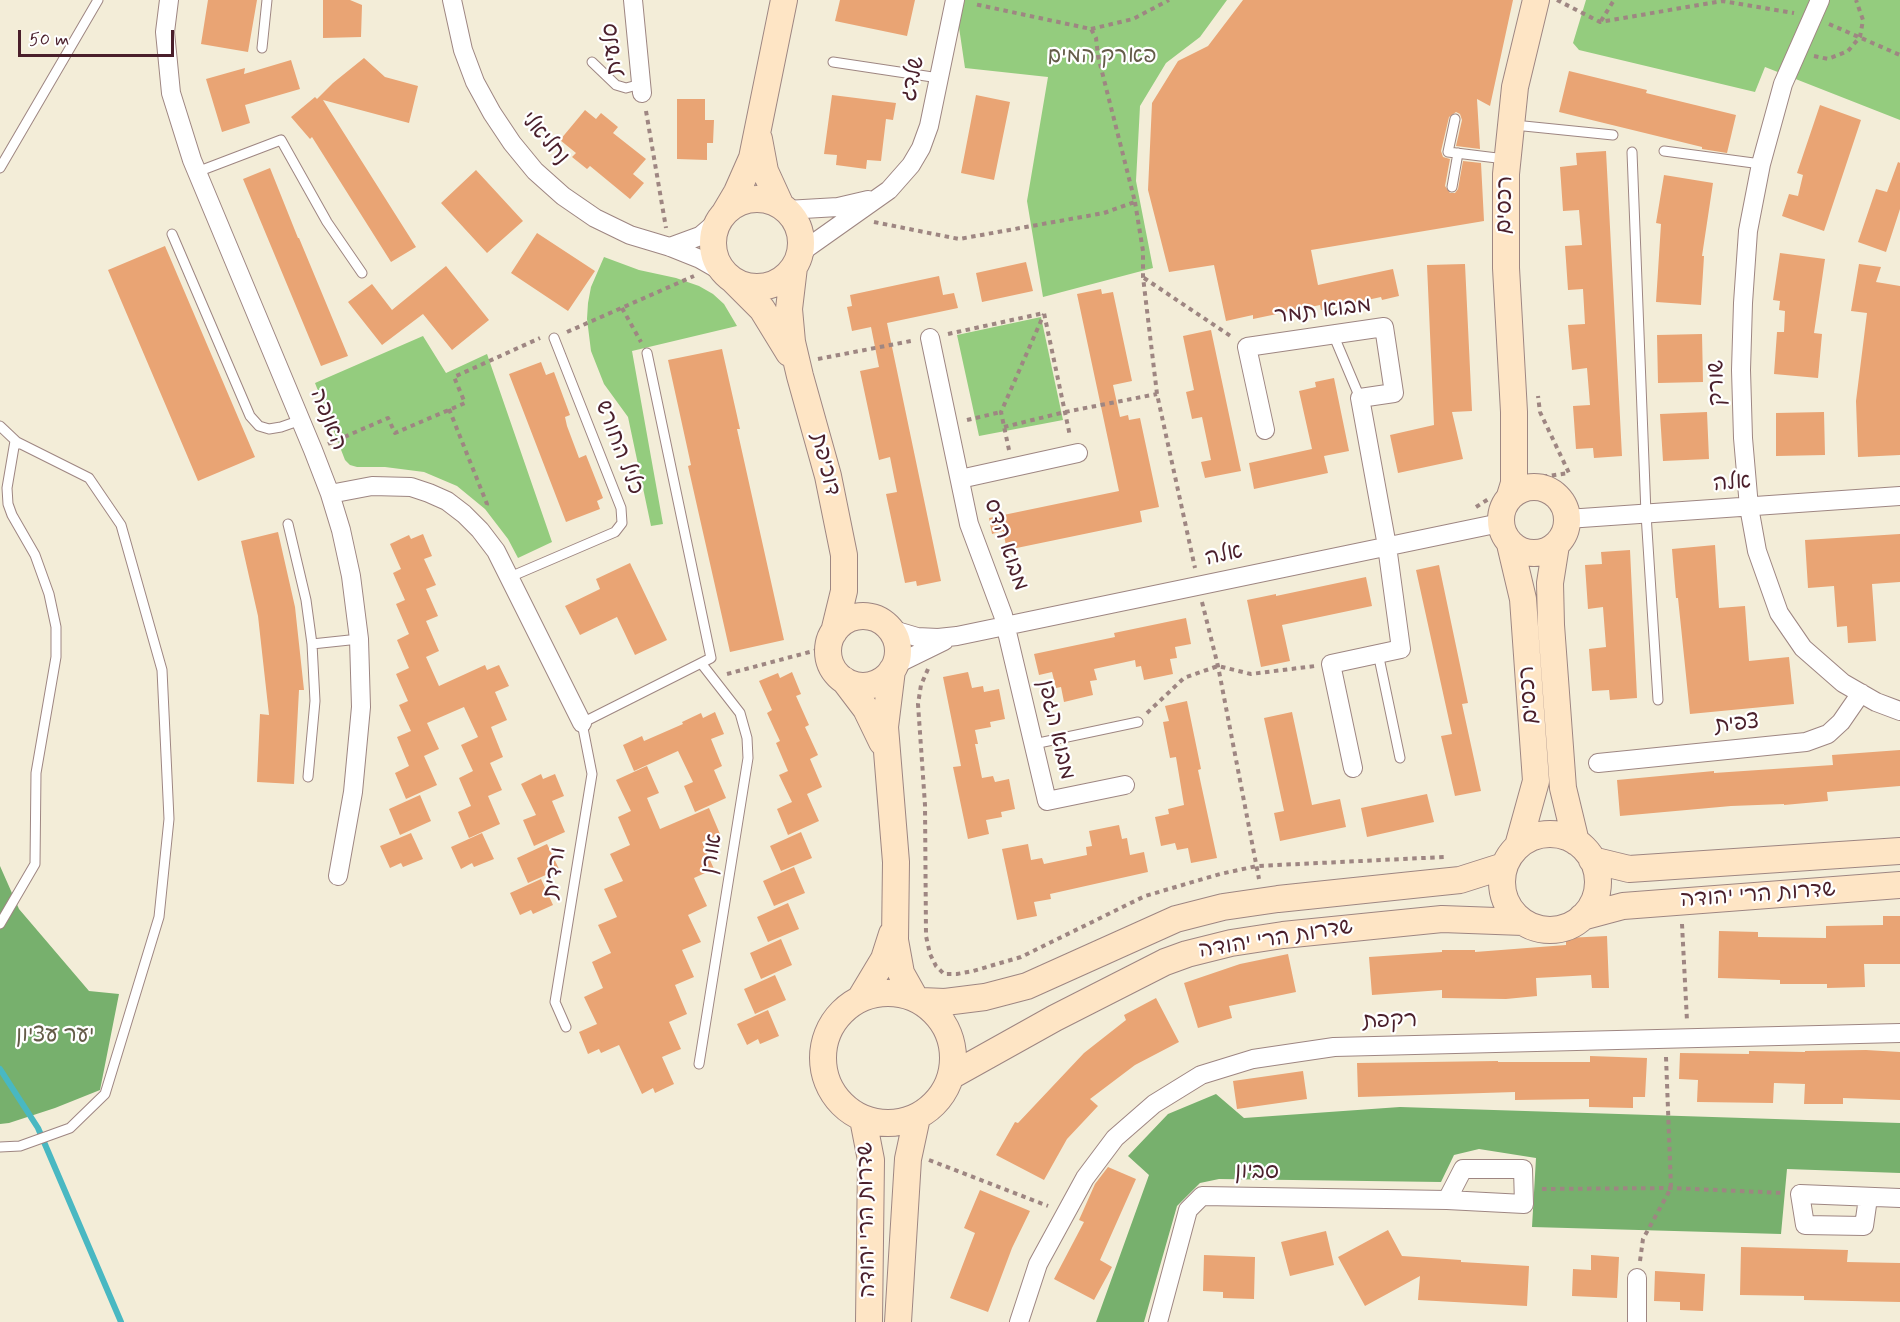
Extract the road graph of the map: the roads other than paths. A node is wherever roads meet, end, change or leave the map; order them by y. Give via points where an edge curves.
1 (98, 0) edge
2 (169, 0) edge
3 (267, 0) edge
4 (452, 0) edge
5 (633, 0) edge
6 (784, 0) edge
7 (955, 0) edge
8 (1544, 3) edge
9 (1816, 8) edge
10 (262, 48) dead end
11 (592, 62) dead end
12 (833, 62) dead end
13 (939, 78) junction
14 (642, 89) joint
15 (1455, 119) dead end
16 (1511, 125) junction
17 (758, 130) junction
18 (1613, 135) dead end
19 (1664, 151) dead end
20 (1632, 152) dead end
21 (1458, 153) junction
22 (1507, 159) junction
23 (1761, 164) junction
24 (911, 165) junction
25 (0, 168) edge
26 (197, 172) junction
27 (1452, 187) dead end
28 (783, 208) junction
29 (722, 217) junction
30 (172, 234) dead end
31 (670, 247) junction
32 (795, 264) junction
33 (362, 273) dead end
34 (725, 274) junction
35 (1333, 334) junction
36 (554, 338) road end
37 (930, 338) road end
38 (647, 353) road end
39 (798, 370) junction
40 (1360, 398) junction
41 (1514, 412) junction
42 (301, 420) junction
43 (0, 426) edge
44 (1265, 430) dead end
45 (15, 441) junction
46 (26, 447) dead end
47 (1076, 454) road end
48 (960, 479) junction
49 (1541, 483) junction
50 (1512, 490) junction
51 (330, 494) junction
52 (1900, 496) edge
53 (1749, 507) junction
54 (1646, 514) junction
55 (1567, 519) junction
56 (288, 524) dead end
57 (1505, 533) junction
58 (1556, 545) junction
59 (1387, 546) junction
60 (844, 555) junction
61 (510, 577) junction
62 (884, 624) junction
63 (1006, 626) junction
64 (957, 636) junction
65 (359, 639) junction
66 (831, 639) junction
67 (312, 644) junction
68 (1378, 654) junction
69 (701, 663) junction
70 (894, 668) junction
71 (844, 680) junction
72 (1861, 693) junction
73 (1658, 700) dead end
74 (1900, 711) edge
75 (1138, 722) road end
76 (582, 723) junction
77 (1034, 744) junction
78 (885, 748) junction
79 (1400, 758) dead end
80 (1598, 763) dead end
81 (1353, 768) dead end
82 (308, 777) dead end
83 (1125, 785) dead end
84 (1584, 851) junction
85 (1900, 851) edge
86 (1511, 856) junction
87 (338, 876) dead end
88 (1900, 885) edge
89 (1582, 917) junction
90 (894, 922) junction
91 (1523, 922) junction
92 (0, 924) edge
93 (860, 999) junction
94 (918, 1000) junction
95 (566, 1027) dead end
96 (1900, 1033) edge
97 (699, 1064) dead end
98 (951, 1076) junction
99 (917, 1117) junction
100 (863, 1119) junction
101 (0, 1148) edge
102 (1868, 1198) junction
103 (1900, 1198) edge
104 (1447, 1200) junction
105 (1637, 1278) road end
106 (869, 1322) edge
107 (898, 1322) edge
108 (1019, 1322) edge
109 (1158, 1322) edge
110 (1637, 1322) edge

1 - 25 lane
2 - 26 street, האנפה via 165,32 171,93
3 - 10 lane
4 - 31 street, נחליאלי via 463,50 476,82 512,143 536,171 595,218 630,235
5 - 14 street, סלעית
6 - 17 street
7 - 13 street, שלדג
8 - 16 street, רכסים via 1515,87
9 - 23 street, שורק via 1783,84
11 - 14 lane via 616,85
12 - 13 lane
13 - 24 street, שלדג via 929,126
15 - 21 lane via 1448,152
16 - 18 lane
16 - 22 street, רכסים
17 - 28 street via 762,163
17 - 29 street via 745,176
19 - 23 lane
20 - 54 lane
21 - 22 lane
21 - 27 lane
22 - 41 street, רכסים via 1506,268
23 - 53 street, שורק via 1748,231 1743,303 1741,370
24 - 28 street, שלדג via 899,179 871,198 838,207
24 - 32 street, שלדג via 889,190 807,248
26 - 33 lane via 281,140 327,222
26 - 42 street, האנפה
28 - 29 street via 755,199 741,202
28 - 32 street via 800,234
29 - 31 street via 700,236
29 - 34 street via 713,238 714,252
30 - 42 lane via 250,416 259,426 269,429
31 - 34 street, נחליאלי via 700,258
32 - 34 street via 784,277 766,286 745,285
32 - 39 street, דוכיפת via 789,309
34 - 39 street, דוכיפת via 769,318
35 - 40 lane
35 - 40 street, מבוא תמר via 1384,327 1394,393
35 - 44 street, מבוא תמר via 1247,347
36 - 61 lane, כליל החורש via 621,508 622,524 615,532
37 - 48 street, מבוא הדס
38 - 69 lane via 711,658
39 - 60 street, דוכיפת via 828,476
40 - 59 street
41 - 49 street, רכסים
41 - 50 street, רכסים
42 - 51 street, האנפה
43 - 45 lane
45 - 46 lane
45 - 92 lane via 8,504 35,555 49,594 56,627 56,657 36,773 35,864
45 - 101 lane via 89,478 121,525 162,670 169,819 159,917 105,1094 70,1128 20,1146
47 - 48 street, מבוא הדס
48 - 63 street, מבוא הדס via 973,537
49 - 50 street
49 - 55 street via 1563,502
50 - 57 street via 1503,506
51 - 61 street via 372,486 411,487 447,501 475,524
51 - 65 street, האנפה via 351,576
52 - 53 street, אלה
53 - 54 street, אלה
53 - 72 street, שורק via 1757,551 1779,613 1803,648 1843,683
54 - 55 street, אלה
54 - 73 lane
55 - 58 street
56 - 67 lane
57 - 58 street via 1520,550 1535,553
57 - 59 street, אלה
57 - 86 street, רכסים via 1522,599 1536,781
58 - 84 street, רכסים via 1550,583 1551,625 1563,788
59 - 63 street, אלה
59 - 68 street via 1401,649
60 - 62 street, דוכיפת via 857,586
60 - 66 street, דוכיפת via 844,591
61 - 76 street
62 - 64 street, אלה via 917,637
62 - 66 street via 867,616 850,618
62 - 70 street via 897,644
63 - 64 street, אלה
63 - 77 street, מבוא הגפן
64 - 70 street, אלה
65 - 67 lane
65 - 87 street, האנפה via 358,750
66 - 71 street via 832,669
67 - 82 lane via 315,701
68 - 79 lane
68 - 81 street via 1331,664
69 - 76 lane
69 - 97 lane, אורן via 740,712 748,758
70 - 71 street via 870,685 859,686
70 - 78 street via 886,702
71 - 78 street via 866,709
72 - 74 street, שורק
72 - 80 street, צפית via 1828,734 1806,742
75 - 77 lane
76 - 95 lane, ורדית via 592,774 555,1002
77 - 83 street, מבוא הגפן via 1047,801
78 - 90 street via 896,862
84 - 85 street, שדרות הרי יהודה via 1629,869
84 - 86 street via 1552,834 1528,839
84 - 89 street via 1598,884
86 - 91 street via 1502,878 1502,891
86 - 94 street, שדרות הרי יהודה via 1460,880 1223,907 1159,925 1027,986 985,997 945,1002
88 - 89 street, שדרות הרי יהודה via 1623,906
89 - 91 street via 1560,928 1535,927
90 - 93 street via 884,959
90 - 94 street via 901,973
91 - 98 street, שדרות הרי יהודה via 1442,919 1283,935 1187,954 1055,1018
93 - 94 street via 897,993
93 - 100 street via 836,1020 823,1049 824,1071 831,1090 845,1107
94 - 98 street via 938,1015 949,1034 954,1055
96 - 108 street, רקפת via 1334,1047 1243,1062 1201,1075 1154,1104 1115,1138 1085,1178 1038,1264
98 - 99 street via 944,1093
99 - 100 street via 899,1123
99 - 107 street, שדרות הרי יהודה via 909,1153
100 - 106 street, שדרות הרי יהודה via 871,1160
102 - 102 street via 1800,1194 1805,1225 1864,1226
102 - 103 street
104 - 104 street, סביון via 1463,1169 1523,1169 1524,1204
104 - 109 street, סביון via 1202,1196 1188,1210
105 - 110 street

